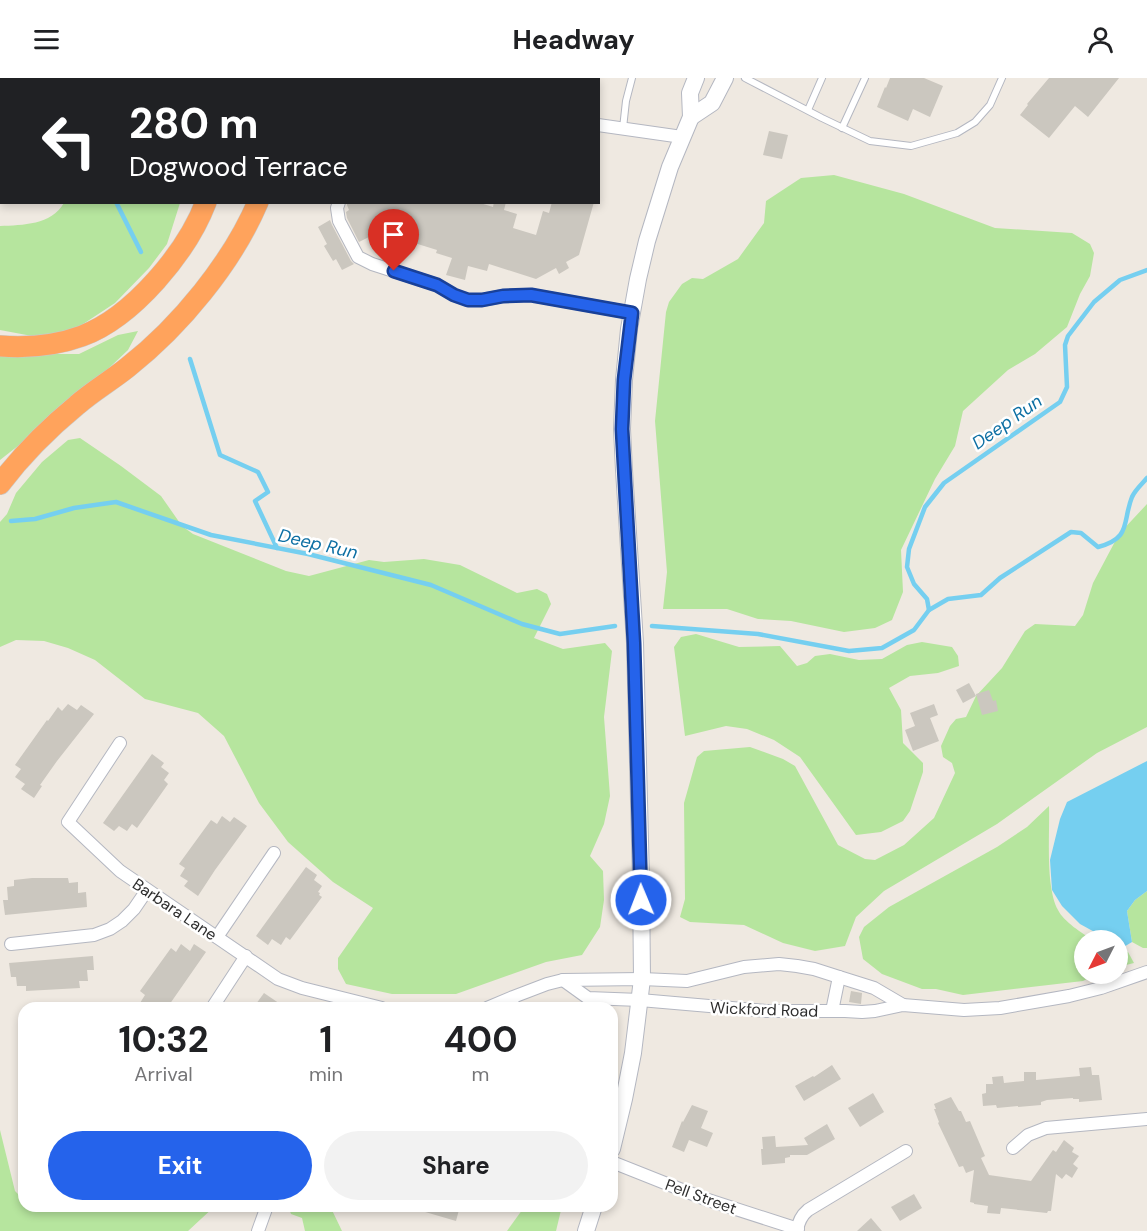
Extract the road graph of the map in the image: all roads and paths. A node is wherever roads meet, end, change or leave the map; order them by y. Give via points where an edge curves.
1 (632, 78) edge
2 (696, 78) edge
3 (725, 78) edge
4 (745, 78) edge
5 (822, 78) edge
6 (865, 78) edge
7 (1002, 78) edge
8 (808, 110) junction
9 (691, 117) junction
10 (600, 125) edge
11 (842, 128) junction
12 (623, 129) junction
13 (682, 136) junction
14 (205, 204) edge
15 (257, 204) edge
16 (338, 204) edge
17 (632, 313) junction
18 (0, 346) edge
19 (0, 484) edge
20 (120, 743) dead end
21 (274, 853) dead end
22 (147, 890) junction
23 (218, 937) junction
24 (11, 944) dead end
25 (246, 956) junction
26 (1147, 972) edge
27 (839, 977) junction
28 (642, 979) junction
29 (563, 980) junction
30 (640, 1000) junction
31 (216, 1002) edge
32 (358, 1002) edge
33 (516, 1002) edge
34 (903, 1005) junction
35 (832, 1011) junction
36 (1147, 1119) edge
37 (618, 1124) edge
38 (1013, 1148) dead end
39 (906, 1151) dead end
40 (618, 1164) edge
41 (265, 1212) edge
42 (592, 1212) edge
43 (798, 1230) edge
44 (258, 1231) edge
45 (586, 1231) edge

1 - 12 lane
2 - 9 main road via 690,93
3 - 9 main road via 712,103
4 - 8 lane
5 - 8 lane
6 - 11 lane
7 - 11 lane via 990,105 975,122 957,133 911,146 870,141
8 - 11 lane
9 - 13 main road
10 - 12 street
12 - 13 street
13 - 17 main road via 647,241
14 - 18 highway via 170,264 118,316 82,336 53,345
15 - 19 highway via 212,279 164,335 76,405 36,442
16 - 17 street via 339,221 358,257 437,285 454,295 468,300 531,295
17 - 28 main road via 622,429 634,643
20 - 22 street, Barbara Lane via 68,822 120,871
21 - 23 street
22 - 23 street, Barbara Lane
22 - 24 street via 134,909 110,929 94,935
23 - 25 street, Barbara Lane
25 - 31 street
25 - 32 street, Barbara Lane via 279,979
26 - 34 street via 1069,996 1000,1008 964,1010
27 - 28 street, Wickford Road via 779,964 687,981
27 - 34 street via 874,988
27 - 35 street, Wickford Road
28 - 29 street
28 - 30 main road
29 - 30 street via 588,998
29 - 33 street via 547,984
30 - 35 street, Wickford Road via 766,1011
30 - 37 main road
34 - 35 street via 875,1011
36 - 38 street via 1046,1128 1028,1135
39 - 43 street, Pell Street via 808,1210
40 - 43 street, Pell Street
41 - 44 street
42 - 45 main road

